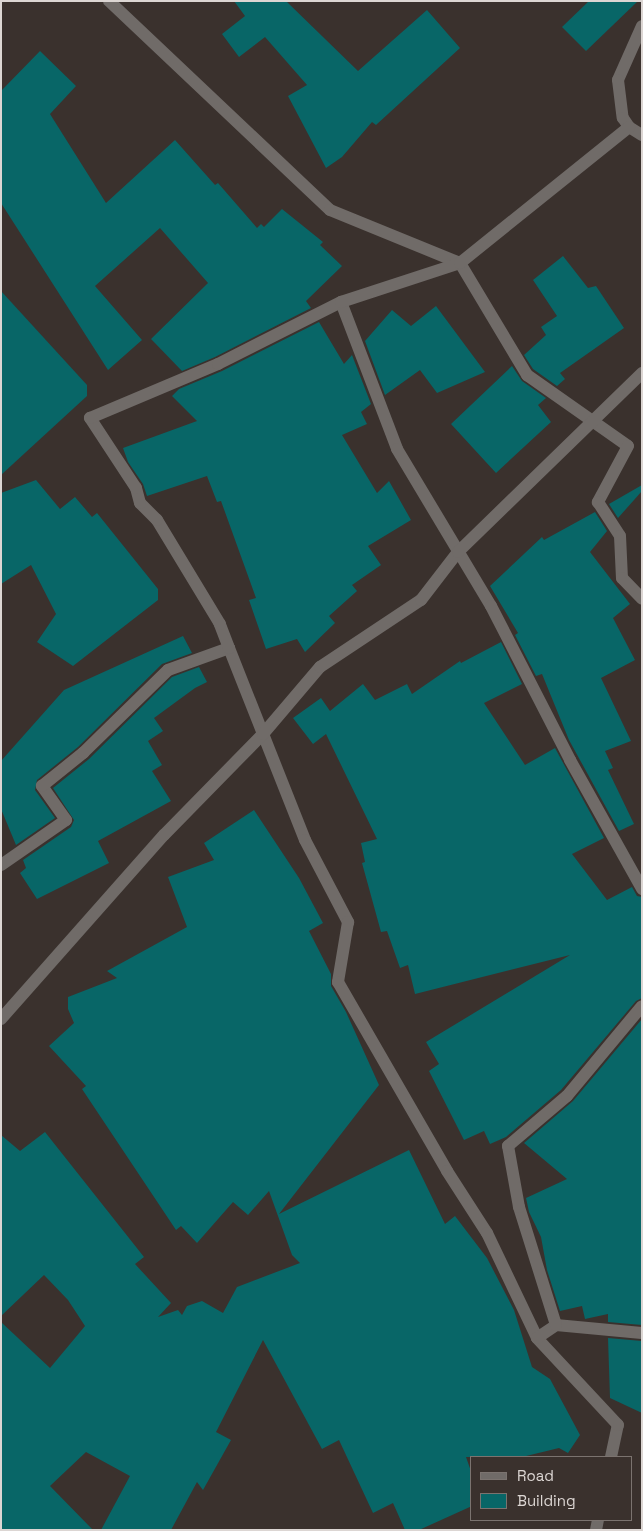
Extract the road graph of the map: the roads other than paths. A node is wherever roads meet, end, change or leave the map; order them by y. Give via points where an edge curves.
1 (109, 1) edge
2 (642, 26) edge
3 (629, 127) junction
4 (642, 135) edge
5 (460, 264) junction
6 (341, 302) junction
7 (642, 373) edge
8 (591, 420) junction
9 (458, 552) junction
10 (642, 599) edge
11 (228, 648) junction
12 (263, 734) junction
13 (1, 865) edge
14 (642, 889) edge
15 (642, 1006) edge
16 (1, 1019) edge
17 (556, 1325) junction
18 (642, 1333) edge
19 (537, 1338) junction
20 (611, 1456) edge

1 - 5 street via 330,210
2 - 3 street via 618,80 623,118
3 - 4 street
3 - 5 street
5 - 6 street
5 - 8 street via 527,375
6 - 9 street via 397,449
6 - 11 street via 218,364 90,418 136,488 140,504 157,520 220,624
7 - 8 street
8 - 9 street
8 - 10 street via 628,446 598,502 620,536 622,578
9 - 12 street via 421,600 320,667
9 - 14 street via 491,606 570,760
11 - 12 street
11 - 13 street via 168,670 83,753 42,786 66,820
12 - 16 street via 164,834
12 - 19 street via 305,840 348,922 338,982 487,1233
15 - 17 street via 567,1096 508,1146 519,1207
17 - 18 street
17 - 19 street
19 - 20 street via 618,1425

